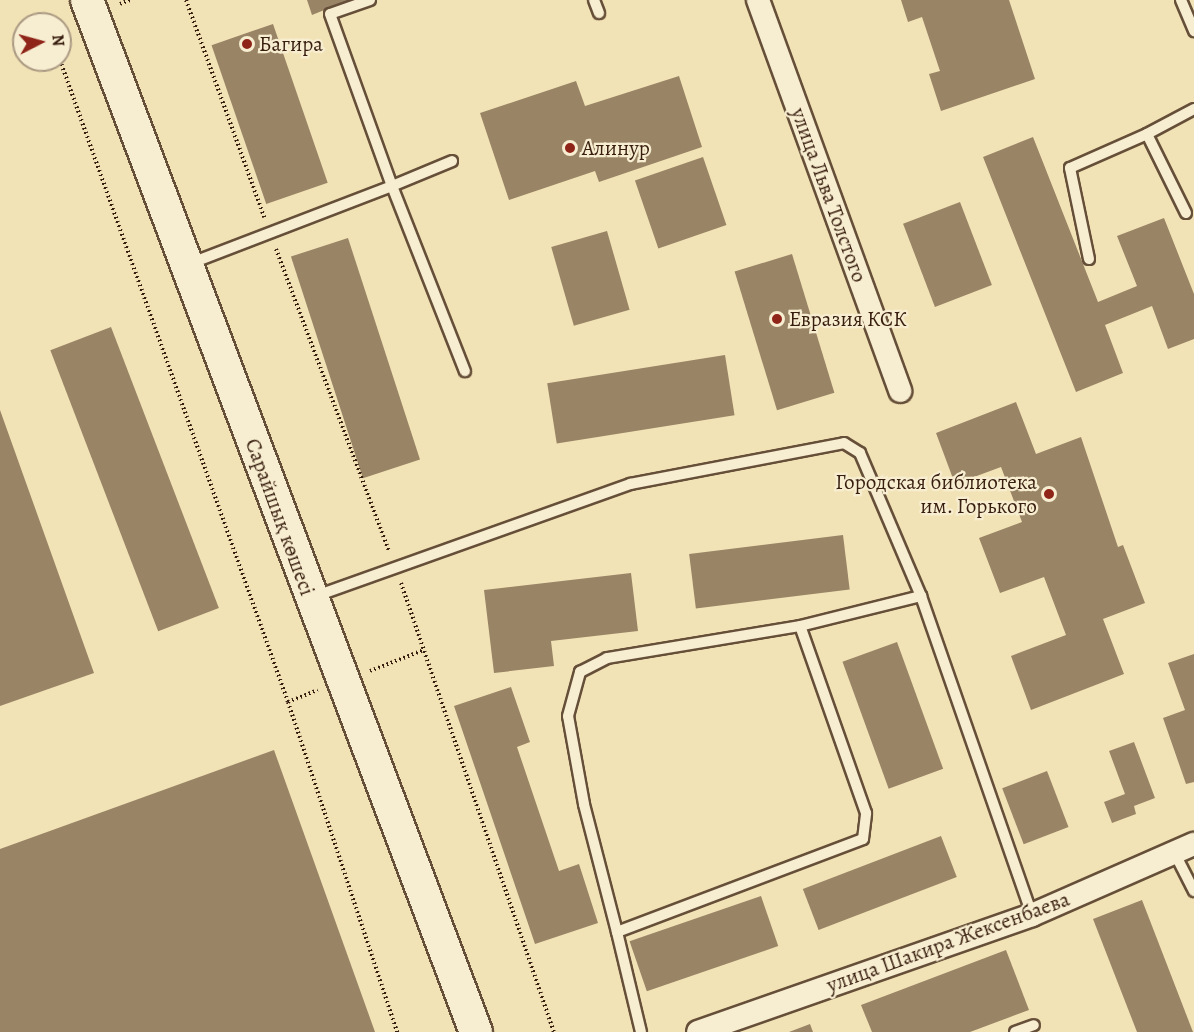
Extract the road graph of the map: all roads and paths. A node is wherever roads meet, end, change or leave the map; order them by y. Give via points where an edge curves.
1 (87, 0) edge
2 (186, 0) edge
3 (370, 0) edge
4 (594, 0) edge
5 (758, 0) edge
6 (1182, 0) edge
7 (599, 13) dead end
8 (1194, 31) edge
9 (64, 72) edge
10 (1194, 109) edge
11 (1147, 134) junction
12 (452, 161) dead end
13 (392, 186) junction
14 (1186, 213) dead end
15 (269, 232) junction
16 (1089, 259) dead end
17 (186, 265) junction
18 (465, 371) dead end
19 (900, 391) dead end
20 (396, 568) junction
21 (921, 596) junction
22 (310, 598) junction
23 (800, 626) junction
24 (1184, 848) edge
25 (1194, 891) edge
26 (1032, 915) junction
27 (617, 932) junction
28 (1034, 1025) dead end
29 (397, 1032) edge
30 (476, 1032) edge
31 (554, 1032) edge
32 (641, 1032) edge
33 (698, 1032) edge
34 (1015, 1032) edge

1 - 17 street, Сарайшық көшесі
2 - 15 path
3 - 13 lane via 330,14
4 - 7 lane
5 - 19 street, улица Льва Толстого
6 - 8 lane
9 - 29 path via 288,702
10 - 11 lane
11 - 14 lane
11 - 16 lane via 1070,168
12 - 13 lane
13 - 15 lane
13 - 18 lane
15 - 17 lane
15 - 20 path
17 - 22 street, Сарайшық көшесі
20 - 21 lane via 630,484 844,443 860,453
20 - 22 lane
20 - 31 path
21 - 23 lane
21 - 26 lane
22 - 30 street, Сарайшық көшесі
23 - 27 lane via 866,813 863,839
23 - 27 lane via 607,658 580,672 568,716 584,804
24 - 25 lane
24 - 26 street, улица Шакира Жексенбаева
26 - 33 street, улица Шакира Жексенбаева
27 - 32 lane
28 - 34 lane

